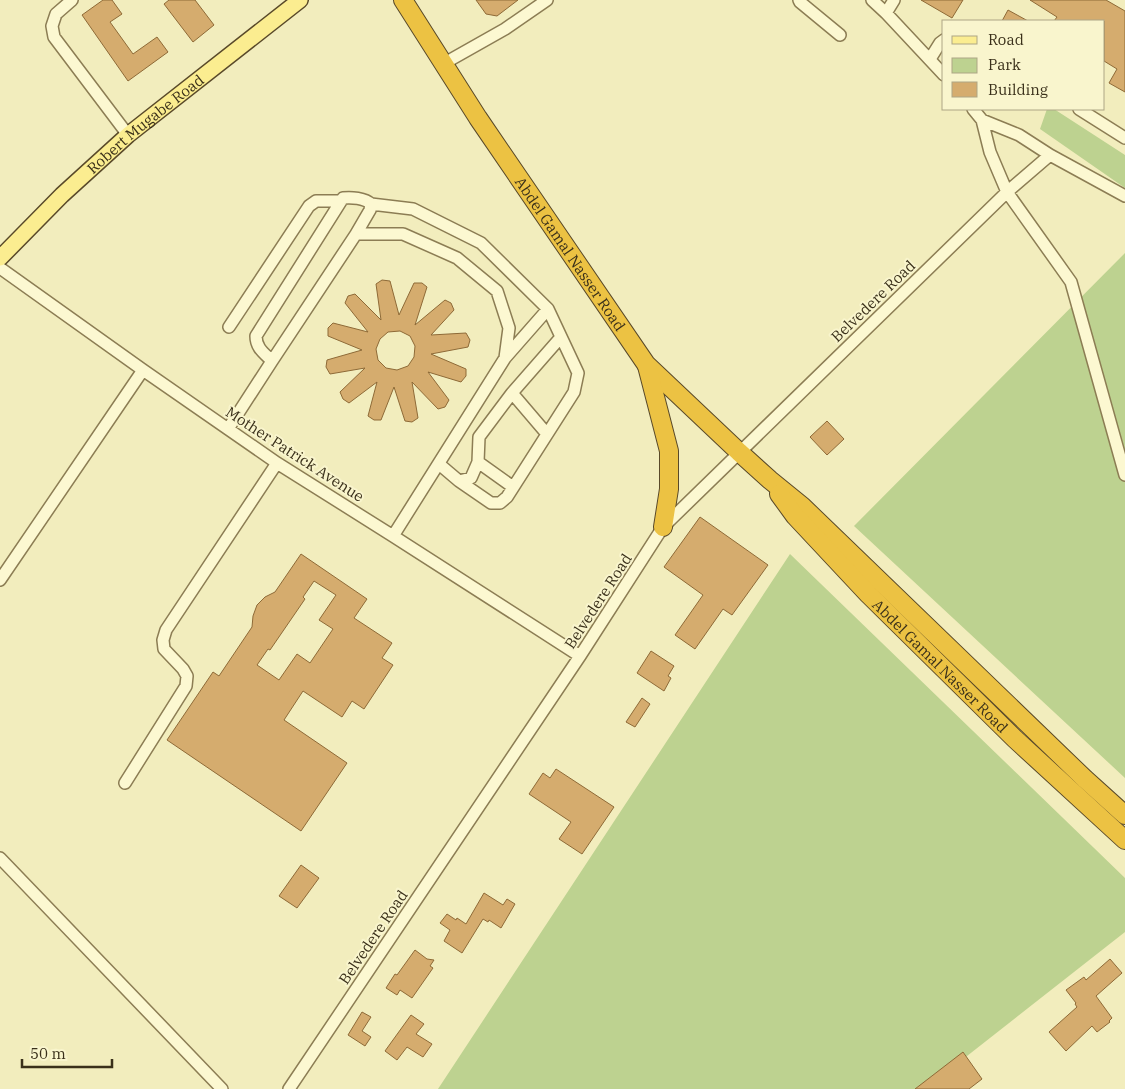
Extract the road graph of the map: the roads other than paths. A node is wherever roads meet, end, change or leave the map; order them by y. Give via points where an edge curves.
1 (72, 0) edge
2 (300, 0) edge
3 (404, 0) edge
4 (548, 0) edge
5 (799, 0) edge
6 (872, 0) edge
7 (894, 0) edge
8 (886, 13) junction
9 (840, 35) dead end
10 (942, 42) edge
11 (930, 59) junction
12 (443, 64) junction
13 (942, 73) edge
14 (974, 110) edge
15 (1081, 110) edge
16 (982, 120) junction
17 (128, 135) junction
18 (1125, 138) edge
19 (1050, 155) junction
20 (1007, 192) junction
21 (1125, 196) edge
22 (340, 201) junction
23 (371, 204) junction
24 (356, 234) junction
25 (0, 258) edge
26 (0, 268) edge
27 (548, 309) junction
28 (229, 327) dead end
29 (561, 337) junction
30 (505, 358) junction
31 (272, 361) junction
32 (646, 364) junction
33 (143, 370) junction
34 (512, 393) junction
35 (228, 429) junction
36 (547, 434) junction
37 (739, 452) junction
38 (277, 462) junction
39 (478, 462) junction
40 (439, 464) junction
41 (1125, 475) edge
42 (770, 480) junction
43 (459, 481) junction
44 (513, 487) junction
45 (663, 527) junction
46 (393, 536) junction
47 (0, 580) edge
48 (580, 656) junction
49 (125, 783) dead end
50 (1125, 815) edge
51 (1125, 840) edge
52 (0, 858) edge
53 (222, 1089) edge
54 (290, 1089) edge

1 - 17 street via 56,14 52,26 54,37
2 - 17 main road, Robert Mugabe Road
3 - 12 highway, Abdel Gamal Nasser Road
4 - 12 street
5 - 9 street
6 - 8 street
7 - 8 street
8 - 11 street
10 - 11 street
11 - 13 street
12 - 32 highway, Abdel Gamal Nasser Road
14 - 16 street
15 - 18 street
16 - 19 street via 1019,135
16 - 20 street via 990,152
17 - 25 main road, Robert Mugabe Road
19 - 20 street, Belvedere Road
19 - 21 street
20 - 37 street, Belvedere Road
20 - 41 street via 1071,282
22 - 23 street via 348,197
22 - 28 street via 316,201 309,206
22 - 31 street via 256,336 258,348
23 - 24 street
23 - 27 street via 413,209 481,243
24 - 30 street via 403,234 457,258 497,291 509,328
24 - 31 street
26 - 33 street, Mother Patrick Avenue
27 - 29 street
27 - 30 street
29 - 34 street
29 - 36 street via 578,373 574,392
30 - 40 street
31 - 35 street
32 - 37 highway, Abdel Gamal Nasser Road
32 - 45 highway via 669,451 670,489
33 - 35 street, Mother Patrick Avenue
33 - 47 street
34 - 36 street
34 - 39 street via 480,437
35 - 38 street, Mother Patrick Avenue
36 - 44 street
37 - 42 highway, Abdel Gamal Nasser Road
37 - 45 street, Belvedere Road
38 - 46 street, Mother Patrick Avenue
38 - 49 street via 166,630 164,649 184,669 186,686
39 - 43 street via 471,478
39 - 44 street
40 - 43 street
40 - 46 street
42 - 50 highway, Abdel Gamal Nasser Road via 802,506
42 - 51 highway, Abdel Gamal Nasser Road via 794,516 868,594 1015,739
43 - 44 street via 491,503 500,503
45 - 48 street, Belvedere Road
46 - 48 street, Mother Patrick Avenue
48 - 54 street, Belvedere Road
52 - 53 street

